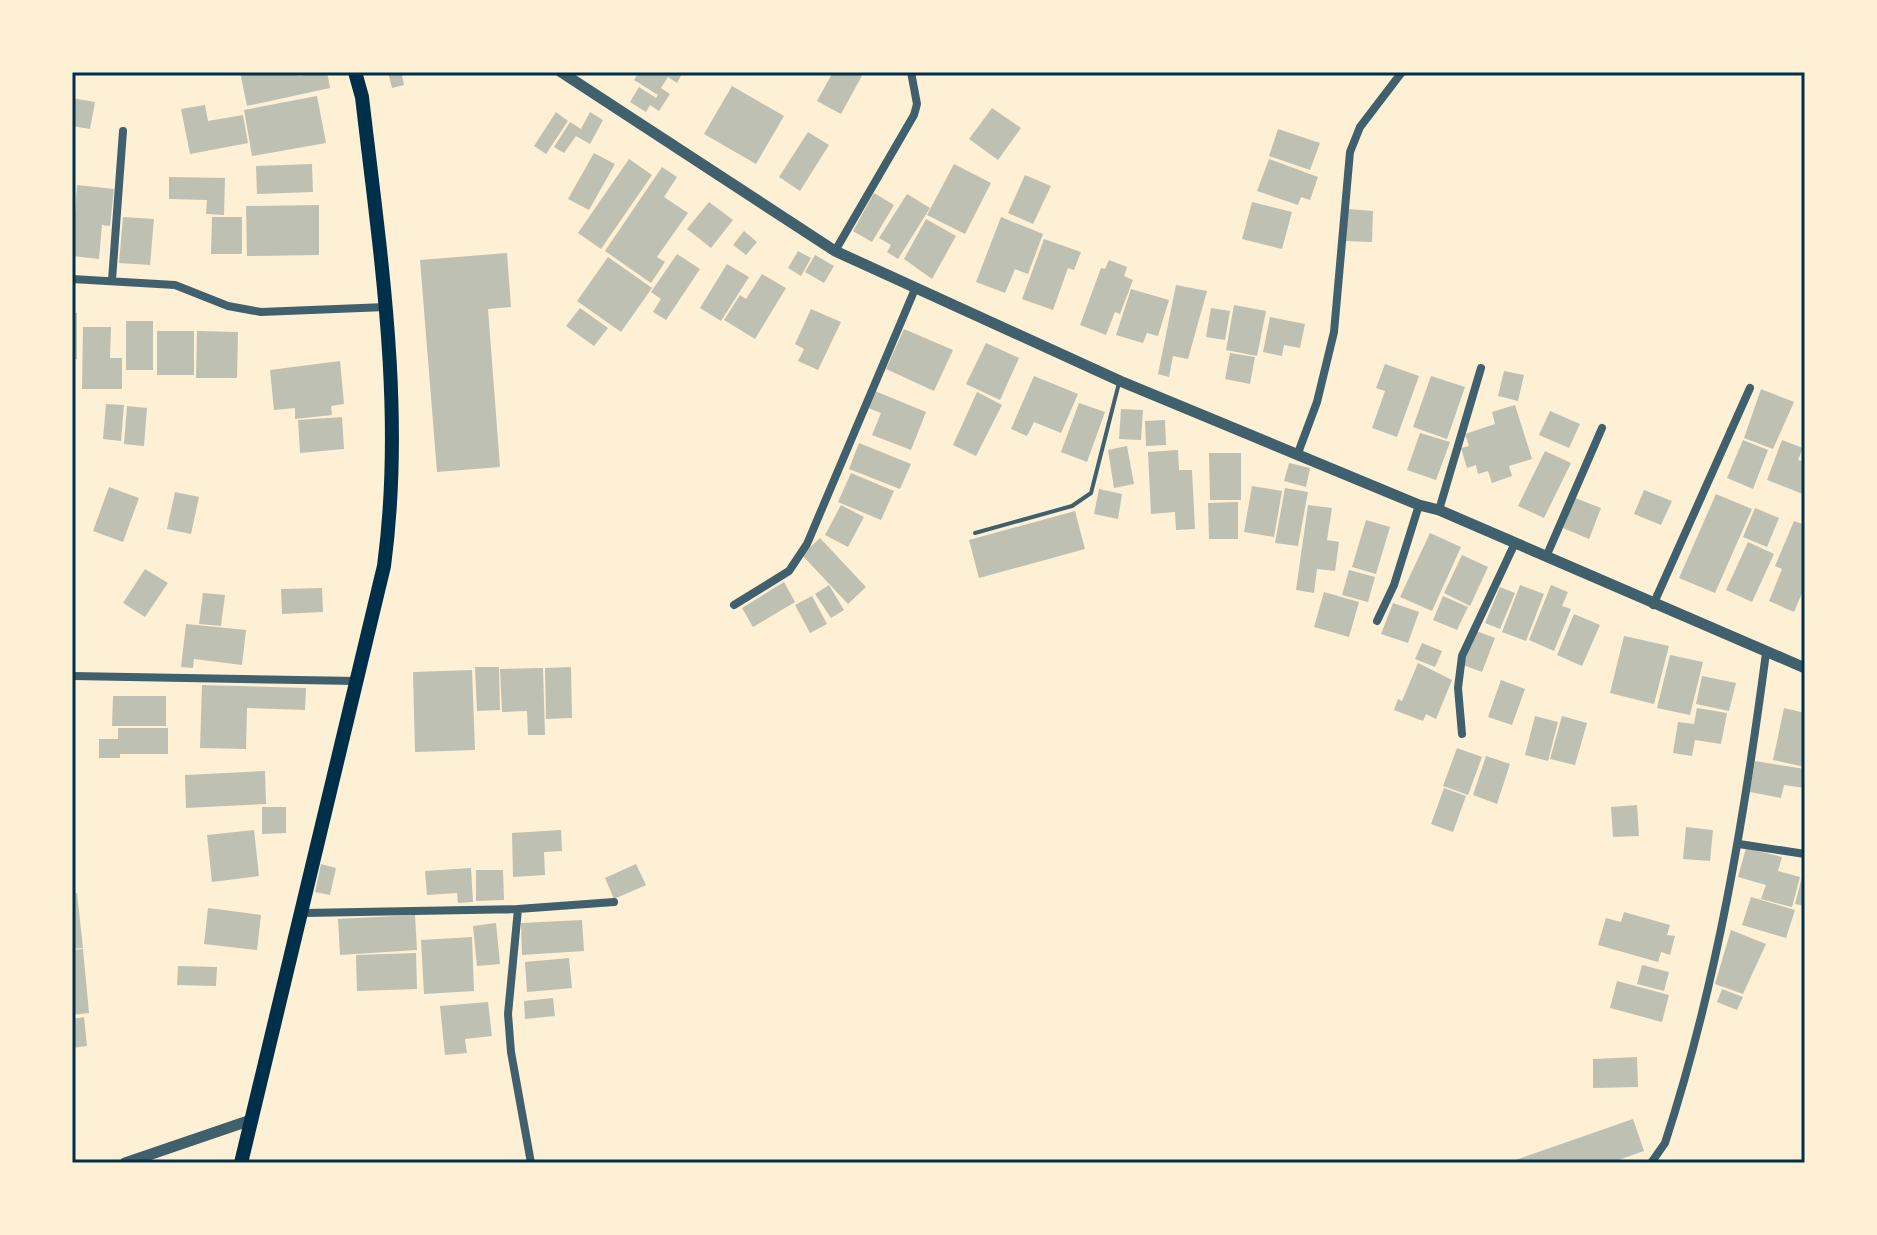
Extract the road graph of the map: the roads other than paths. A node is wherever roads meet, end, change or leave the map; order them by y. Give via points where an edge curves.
1 (355, 72) edge
2 (561, 72) edge
3 (911, 72) edge
4 (1402, 72) edge
5 (123, 131) dead end
6 (835, 251) junction
7 (72, 279) edge
8 (112, 280) junction
9 (915, 289) junction
10 (386, 307) junction
11 (1481, 368) dead end
12 (1120, 381) junction
13 (1750, 388) dead end
14 (1602, 428) dead end
15 (1298, 453) junction
16 (1419, 505) junction
17 (1439, 510) junction
18 (975, 533) dead end
19 (1515, 543) junction
20 (1546, 557) junction
21 (734, 605) dead end
22 (1653, 605) junction
23 (1377, 621) dead end
24 (1766, 653) junction
25 (1805, 668) edge
26 (72, 676) edge
27 (357, 681) junction
28 (1462, 734) dead end
29 (1739, 844) junction
30 (1805, 854) edge
31 (614, 902) dead end
32 (518, 909) junction
33 (304, 913) junction
34 (251, 1120) junction
35 (125, 1163) edge
36 (241, 1163) edge
37 (531, 1163) edge
38 (1651, 1163) edge

1 - 10 highway
2 - 6 street
3 - 6 street via 914,115
4 - 15 street via 1360,127 1350,152 1334,332
5 - 8 street
6 - 9 street
7 - 8 street
8 - 10 street via 175,285 228,306 261,312
9 - 12 street
9 - 21 street via 807,544 789,571
10 - 27 highway via 393,499 384,566
11 - 17 street
12 - 15 street
12 - 18 lane via 1091,493 1072,506
13 - 22 street
14 - 20 street
15 - 16 street
16 - 17 street
16 - 23 street
17 - 19 street
19 - 20 street
19 - 28 street via 1462,656
20 - 22 street
22 - 24 street
24 - 25 street
24 - 29 street
26 - 27 street
27 - 33 highway
29 - 30 street
29 - 38 street via 1677,1107 1665,1143
31 - 32 street
32 - 33 street
32 - 37 street via 508,1014
33 - 34 highway
34 - 35 street
34 - 36 highway

